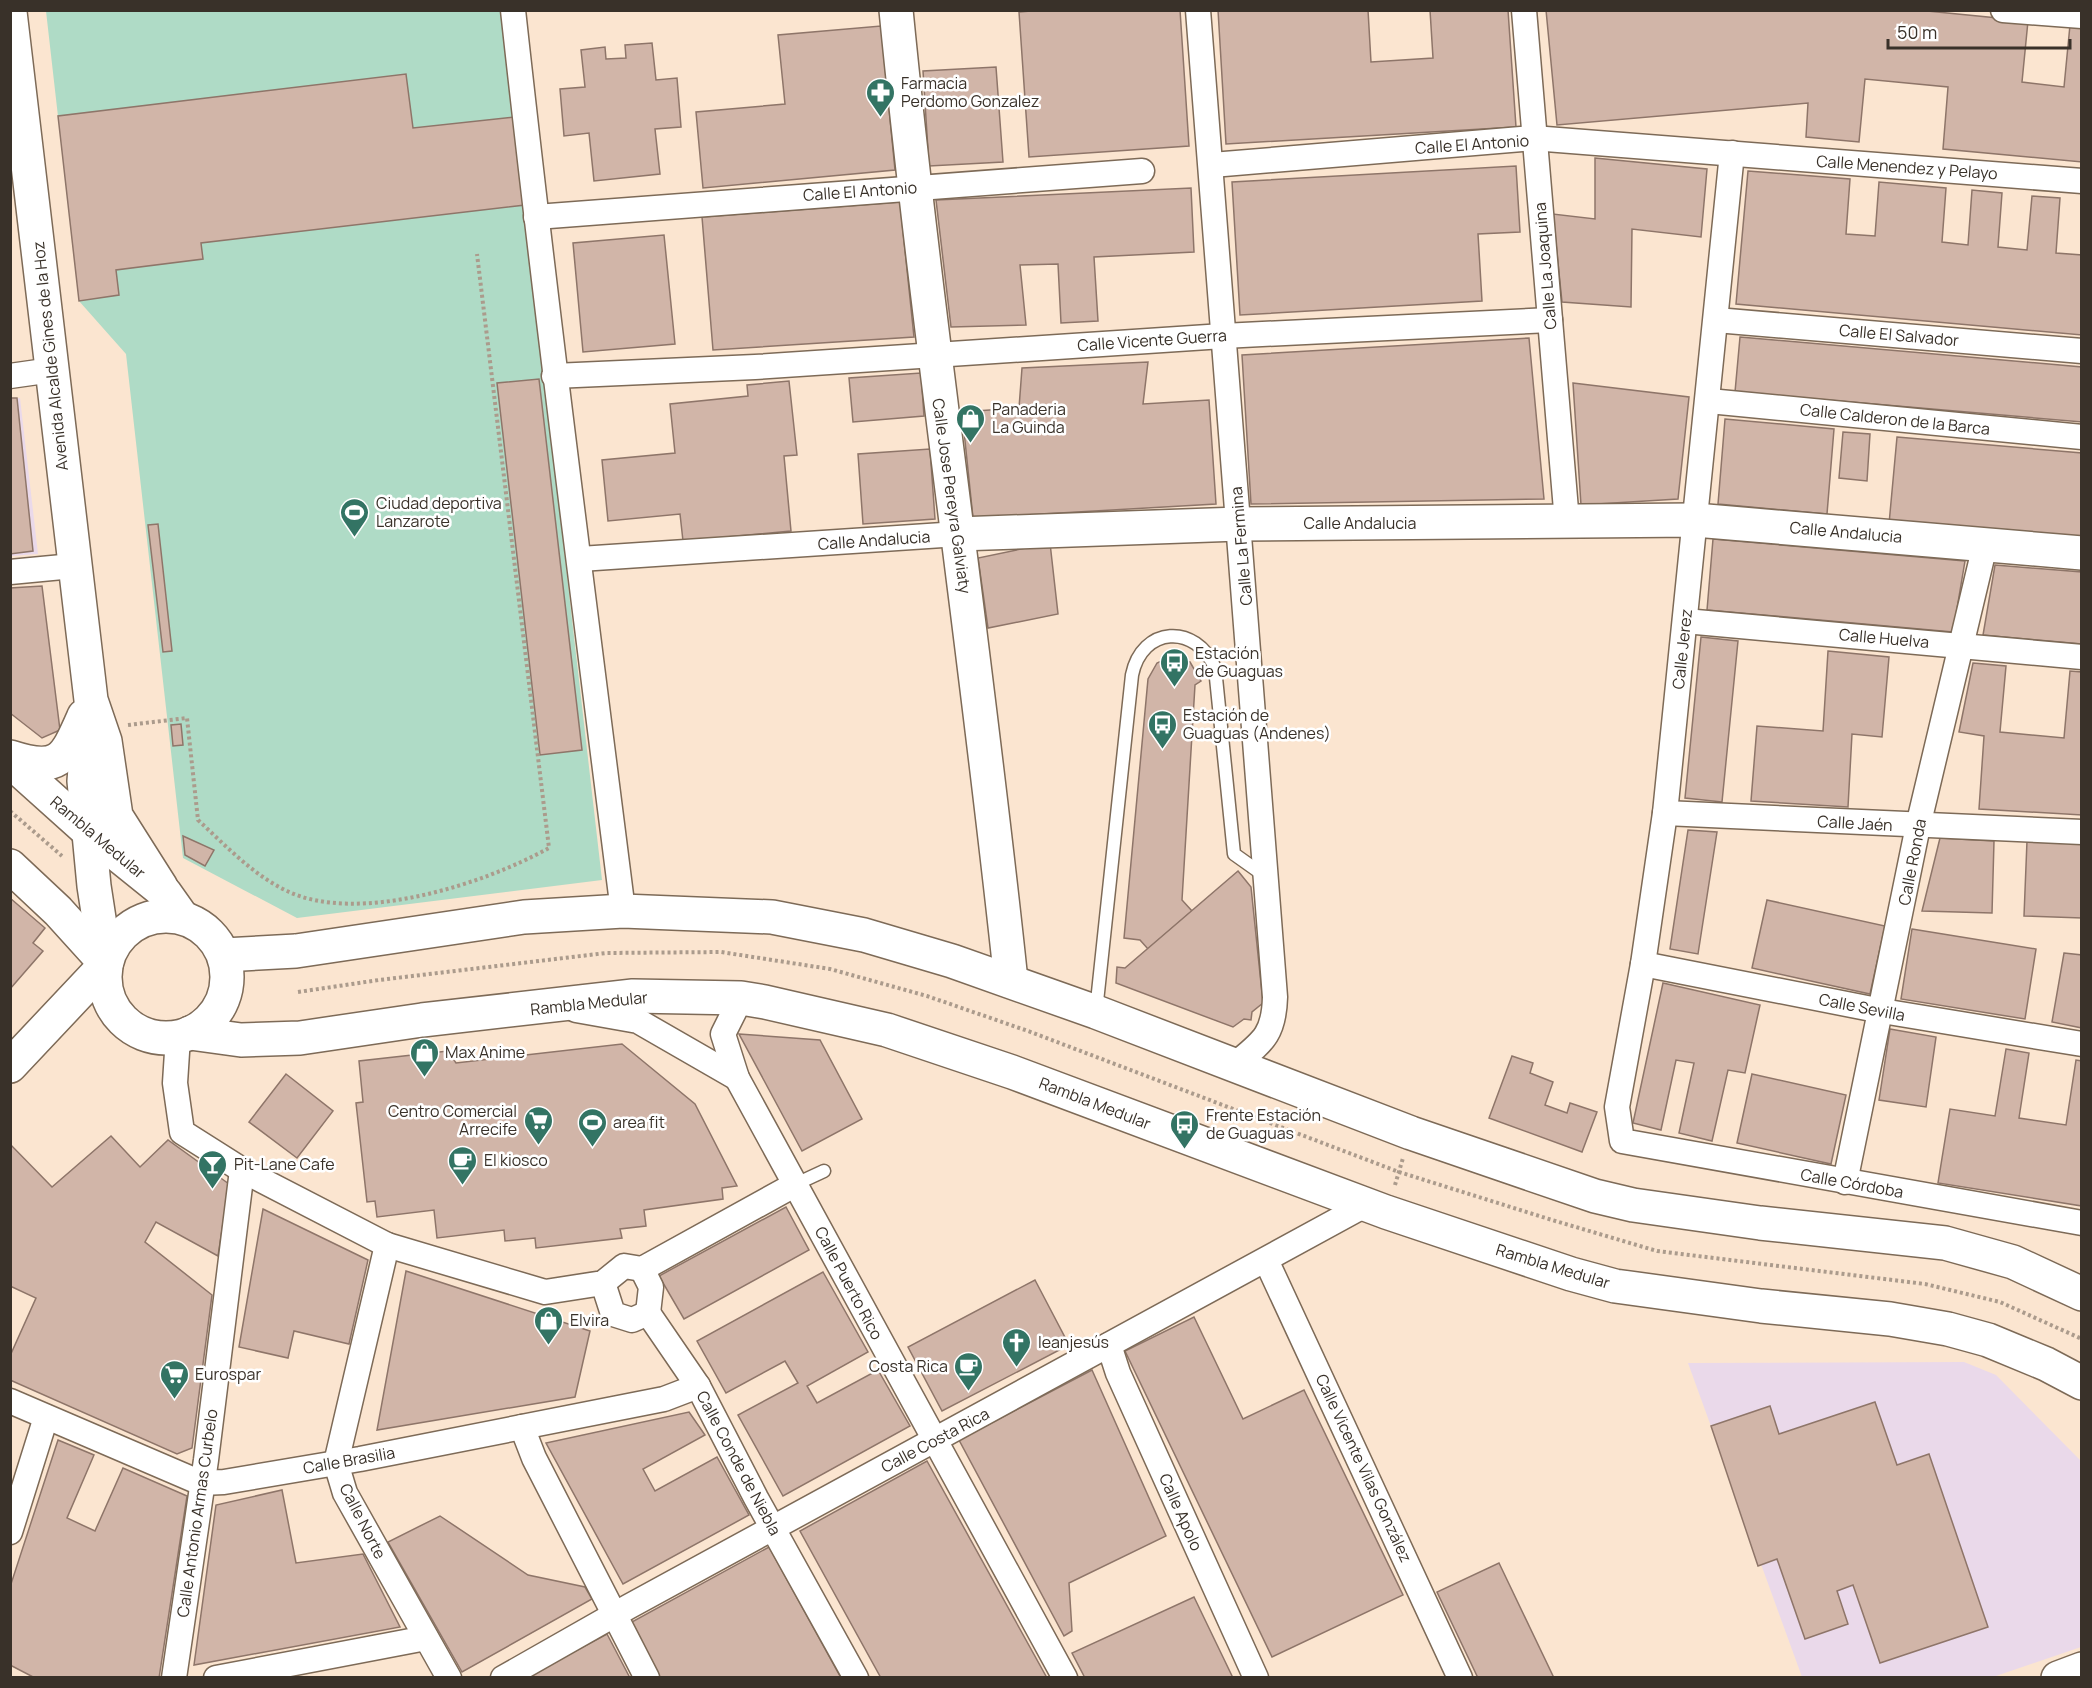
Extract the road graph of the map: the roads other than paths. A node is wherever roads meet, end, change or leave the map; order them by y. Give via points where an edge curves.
1 (513, 10) edge
2 (896, 10) edge
3 (1198, 10) edge
4 (1524, 10) edge
5 (2003, 10) edge
6 (10, 12) edge
7 (2082, 16) edge
8 (1533, 138) junction
9 (1732, 153) junction
10 (1212, 165) junction
11 (1142, 171) dead end
12 (2082, 181) edge
13 (913, 186) junction
14 (536, 217) junction
15 (1550, 320) junction
16 (1716, 320) junction
17 (1223, 336) junction
18 (2082, 351) edge
19 (933, 354) junction
20 (52, 370) junction
21 (10, 376) edge
22 (554, 376) junction
23 (1708, 401) junction
24 (2082, 437) edge
25 (1695, 519) junction
26 (1567, 522) junction
27 (1239, 524) junction
28 (958, 534) junction
29 (1985, 544) junction
30 (2082, 554) edge
31 (580, 559) junction
32 (73, 566) junction
33 (10, 572) edge
34 (1685, 621) junction
35 (1963, 645) junction
36 (2082, 657) edge
37 (91, 700) junction
38 (10, 759) edge
39 (1665, 813) junction
40 (1918, 826) junction
41 (88, 831) junction
42 (2082, 832) edge
43 (10, 866) edge
44 (1266, 876) junction
45 (174, 905) junction
46 (623, 911) junction
47 (224, 955) junction
48 (106, 964) junction
49 (1643, 964) junction
50 (1011, 981) junction
51 (741, 998) junction
52 (553, 1006) junction
53 (1882, 1011) junction
54 (1096, 1012) junction
55 (184, 1035) junction
56 (2082, 1044) edge
57 (17, 1054) edge
58 (1233, 1066) junction
59 (737, 1078) junction
60 (1622, 1141) joint
61 (242, 1170) junction
62 (824, 1171) dead end
63 (1845, 1182) junction
64 (796, 1184) junction
65 (1380, 1197) junction
66 (2082, 1223) edge
67 (387, 1245) junction
68 (1266, 1260) junction
69 (642, 1269) junction
70 (603, 1283) junction
71 (2082, 1294) edge
72 (648, 1313) junction
73 (1109, 1345) junction
74 (2082, 1383) edge
75 (698, 1386) junction
76 (10, 1401) edge
77 (46, 1417) junction
78 (522, 1427) junction
79 (934, 1438) junction
80 (336, 1463) junction
81 (201, 1483) junction
82 (774, 1527) junction
83 (10, 1532) edge
84 (615, 1614) junction
85 (426, 1638) junction
86 (2082, 1669) edge
87 (174, 1677) edge
88 (216, 1677) edge
89 (450, 1677) edge
90 (503, 1677) edge
91 (647, 1677) edge
92 (856, 1677) edge
93 (1065, 1677) edge
94 (1256, 1677) edge
95 (1460, 1677) edge
96 (2058, 1677) edge

1 - 14 street
2 - 13 main road, Calle Jose Pereyra Galviaty
3 - 10 street, Calle La Fermina
4 - 8 street, Calle La Joaquina
5 - 7 street
6 - 20 main road, Avenida Alcalde Gines de la Hoz
8 - 9 street, Calle El Antonio
8 - 10 street, Calle El Antonio
8 - 15 street, Calle La Joaquina
9 - 12 street, Calle Menendez y Pelayo
9 - 16 street, Calle Jerez
10 - 17 street, Calle La Fermina
11 - 13 street, Calle El Antonio
13 - 14 street, Calle El Antonio
13 - 19 main road, Calle Jose Pereyra Galviaty
14 - 22 street
15 - 17 street, Calle Vicente Guerra
15 - 26 street, Calle La Joaquina
16 - 18 street, Calle El Salvador
16 - 23 street, Calle Jerez
17 - 19 street, Calle Vicente Guerra
17 - 27 street, Calle La Fermina
19 - 22 street, Calle Vicente Guerra
19 - 28 main road, Calle Jose Pereyra Galviaty
20 - 21 street
20 - 32 main road, Avenida Alcalde Gines de la Hoz
22 - 31 street
23 - 24 street, Calle Calderon de la Barca
23 - 25 street, Calle Jerez
25 - 26 main road, Calle Andalucia
25 - 29 main road, Calle Andalucia
25 - 34 street, Calle Jerez
26 - 27 main road, Calle Andalucia
27 - 28 main road, Calle Andalucia
27 - 44 street, Calle La Fermina
28 - 31 street, Calle Andalucia
28 - 50 main road, Calle Jose Pereyra Galviaty
29 - 30 main road, Calle Andalucia
29 - 35 street, Calle Ronda
31 - 46 street
32 - 33 street
32 - 37 main road, Avenida Alcalde Gines de la Hoz
34 - 35 street, Calle Huelva
34 - 39 street, Calle Jerez
35 - 36 street, Calle Huelva
35 - 40 street, Calle Ronda
37 - 38 main road via 70,747 55,762 36,765
37 - 41 main road, Avenida Alcalde Gines de la Hoz via 84,781
37 - 45 main road, Avenida Alcalde Gines de la Hoz via 105,741 116,816
38 - 41 main road, Rambla Medular
39 - 40 street, Calle Jaén
39 - 49 street, Calle Jerez
40 - 42 street, Calle Jaén
40 - 53 street, Calle Ronda
41 - 45 main road, Rambla Medular
41 - 48 main road, Avenida Alcalde Gines de la Hoz
43 - 48 main road
44 - 54 lane via 1234,854 1215,668 1200,645 1188,638 1162,638 1141,652 1132,675
44 - 58 street, Calle La Fermina via 1274,1020 1267,1035
45 - 47 main road via 213,937
45 - 48 main road via 134,924 116,940
46 - 47 main road via 524,917 296,951
46 - 50 main road via 772,917 864,935
47 - 55 main road via 227,987 220,1006 206,1024
48 - 55 main road via 106,992 115,1011 129,1026 162,1038
48 - 57 main road
49 - 53 street, Calle Sevilla
49 - 60 street, Calle Jerez via 1617,1107
50 - 54 main road
51 - 52 main road, Rambla Medular via 633,996
51 - 59 street, Calle Puerto Rico via 723,1034
51 - 65 main road, Rambla Medular via 887,1030
52 - 55 main road, Rambla Medular via 300,1038 241,1040
52 - 59 street via 638,1021
53 - 56 street, Calle Sevilla
53 - 63 street, Calle Ronda
54 - 58 main road
55 - 61 street via 175,1083 182,1132
58 - 71 main road via 1411,1133 1596,1196 1760,1223 1945,1243 2013,1262
59 - 64 street, Calle Puerto Rico
60 - 63 street, Calle Córdoba
61 - 67 street
61 - 81 street, Calle Antonio Armas Curbelo
62 - 64 lane
63 - 66 street, Calle Córdoba
64 - 69 street
64 - 79 street, Calle Puerto Rico
65 - 68 street, Calle Costa Rica
65 - 74 main road, Rambla Medular via 1572,1274 1615,1286 1948,1329 1988,1340
67 - 70 street via 545,1292
67 - 80 street, Calle Norte
68 - 73 street, Calle Costa Rica
68 - 95 street, Calle Vicente Vilas González
69 - 70 street via 624,1266
69 - 72 street via 651,1287
70 - 72 street via 613,1314 632,1320
72 - 75 street, Calle Conde de Niebla
73 - 79 street, Calle Costa Rica via 950,1433
73 - 94 street, Calle Apolo via 1118,1373
75 - 78 street, Calle Brasilia via 664,1399
75 - 82 street, Calle Conde de Niebla
76 - 77 street, Calle Brasilia
77 - 81 street, Calle Brasilia
77 - 83 street
78 - 80 street, Calle Brasilia
78 - 84 street via 534,1458
79 - 82 street, Calle Costa Rica
79 - 93 street, Calle Puerto Rico
80 - 81 street, Calle Brasilia
80 - 85 street, Calle Norte via 345,1492
81 - 87 street, Calle Antonio Armas Curbelo
82 - 84 street, Calle Costa Rica
82 - 92 street, Calle Conde de Niebla
84 - 90 street, Calle Costa Rica
84 - 91 street
85 - 88 street
85 - 89 street, Calle Norte
86 - 96 main road

